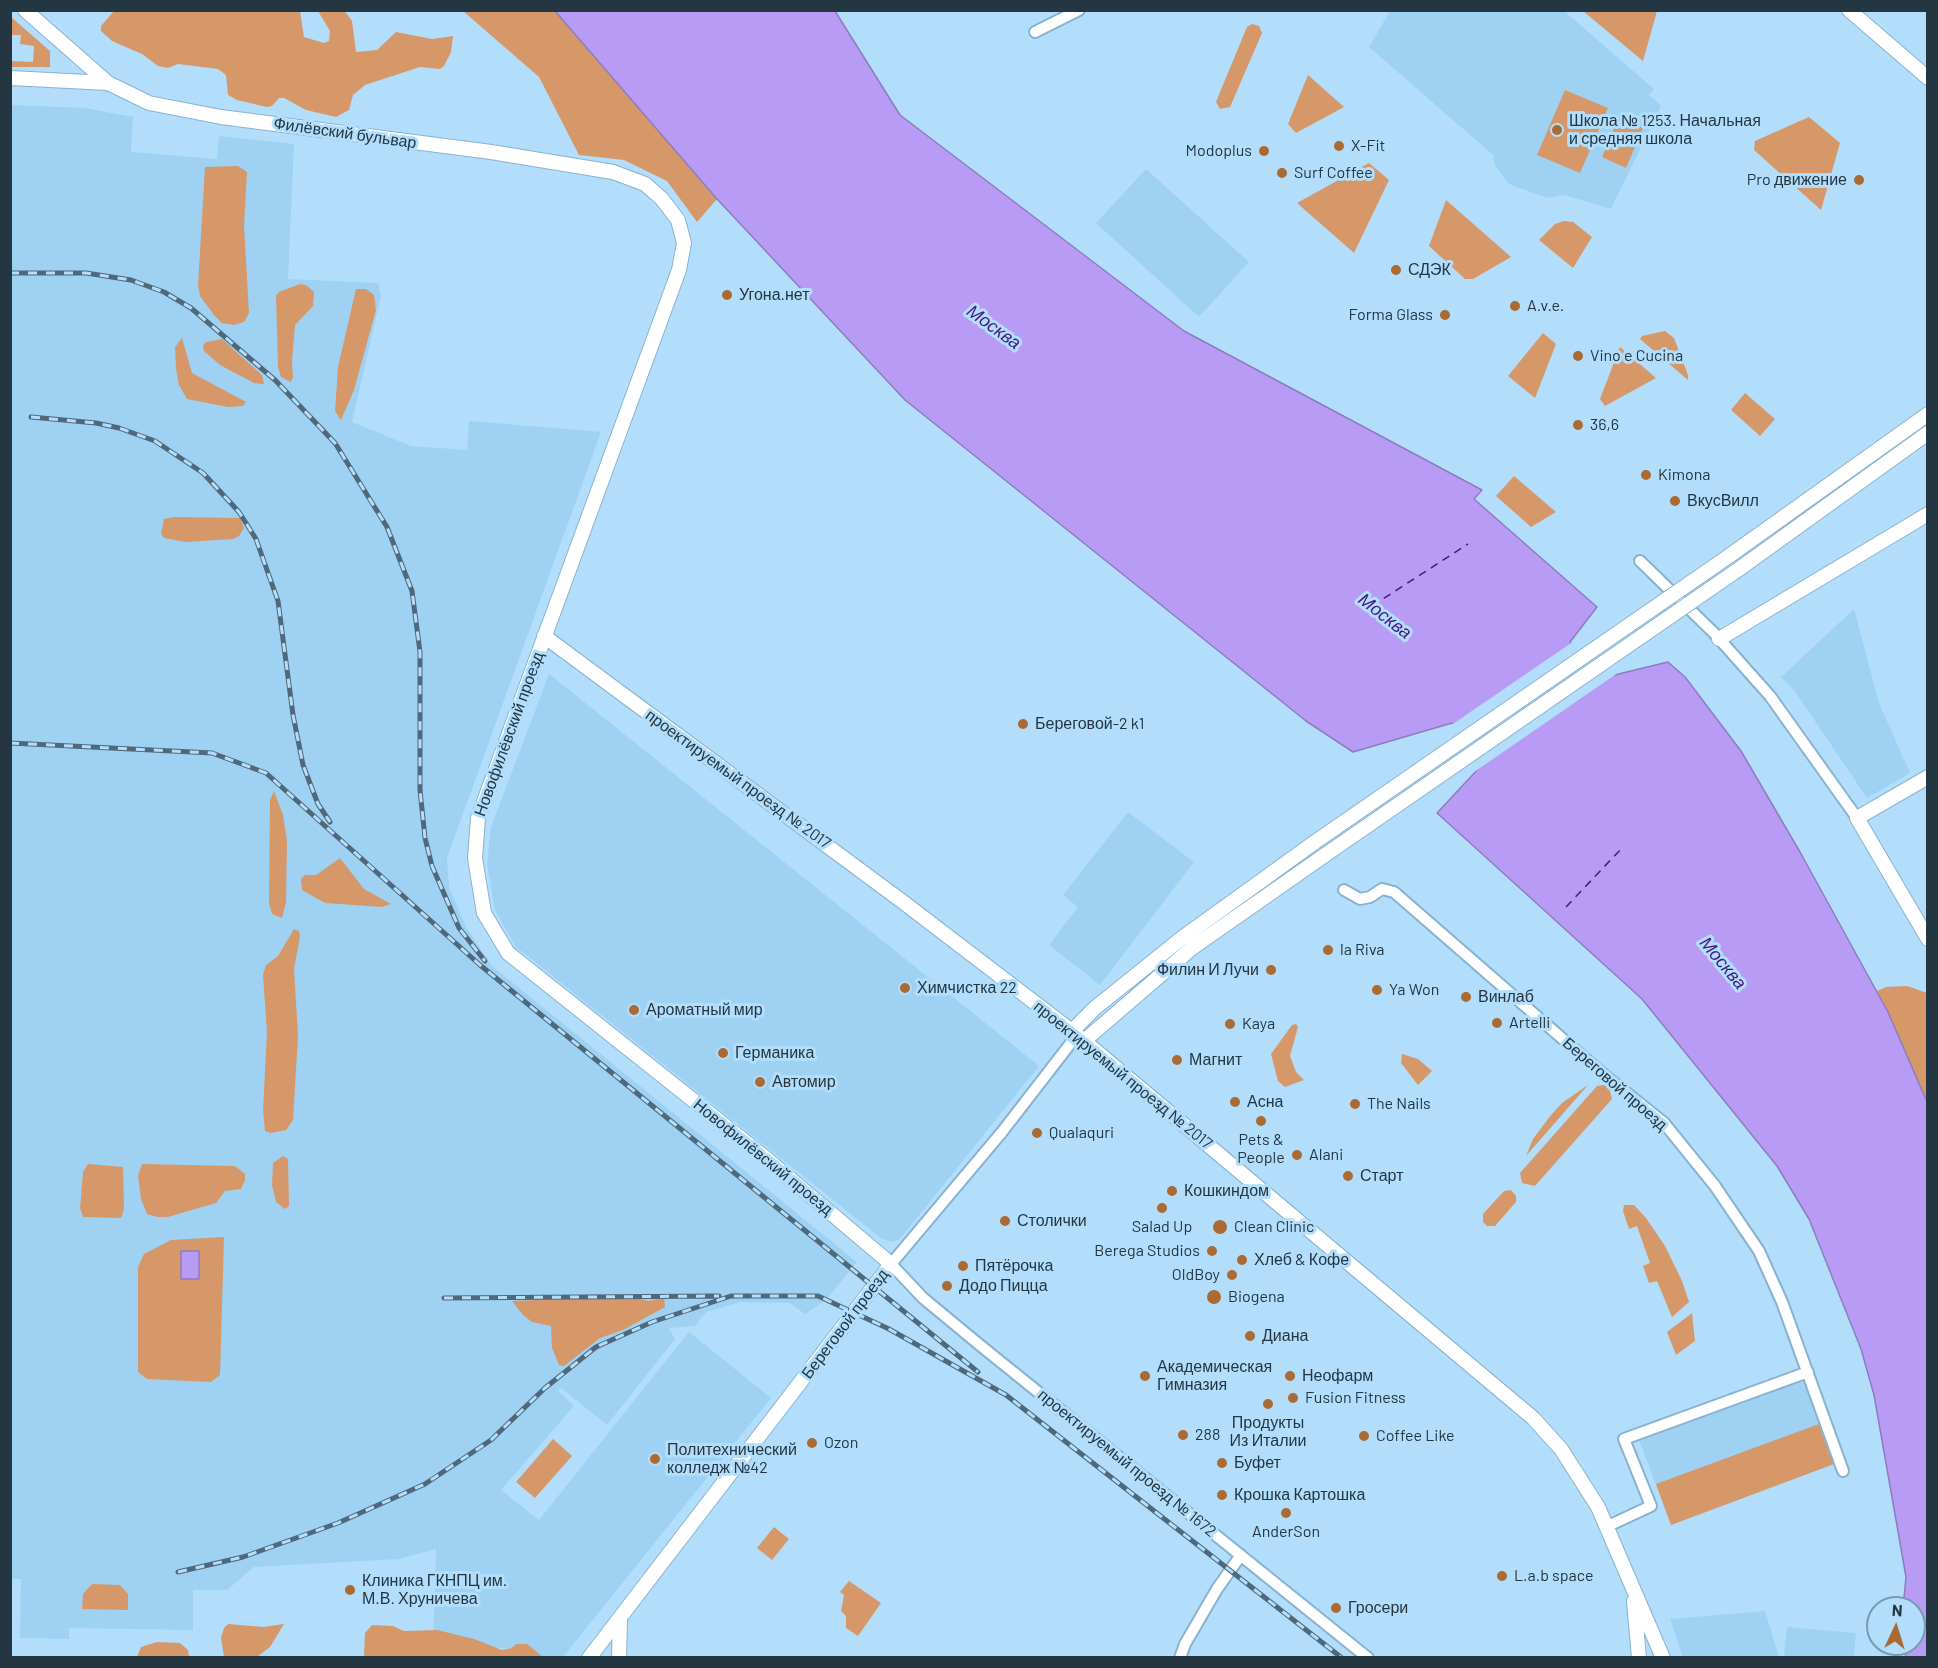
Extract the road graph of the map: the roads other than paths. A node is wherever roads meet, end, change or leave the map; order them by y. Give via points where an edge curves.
1 (25, 10) edge
2 (1078, 10) edge
3 (1849, 10) edge
4 (1035, 32) dead end
5 (10, 78) edge
6 (1928, 78) edge
7 (108, 83) junction
8 (678, 220) joint
9 (1928, 414) edge
10 (1928, 434) edge
11 (1928, 514) edge
12 (1640, 561) dead end
13 (544, 636) junction
14 (1719, 639) junction
15 (1928, 777) edge
16 (1857, 818) junction
17 (1344, 890) dead end
18 (1928, 939) edge
19 (1078, 1036) junction
20 (891, 1264) junction
21 (1808, 1372) junction
22 (1843, 1472) dead end
23 (1608, 1526) junction
24 (1241, 1555) junction
25 (1631, 1581) junction
26 (620, 1620) junction
27 (589, 1658) edge
28 (619, 1658) edge
29 (1180, 1658) edge
30 (1368, 1658) edge
31 (1639, 1658) edge
32 (1663, 1658) edge

1 - 7 street, Филёвский бульвар
2 - 4 street
3 - 6 street
5 - 7 street
7 - 8 street, Филёвский бульвар via 169,108 613,172 645,184
8 - 13 street, Новофилёвский проезд via 684,243 679,270
9 - 19 street, bridge via 1182,938 1095,1008
10 - 19 street, bridge via 1192,948
11 - 14 street
12 - 14 street
13 - 19 street, проектируемый проезд № 2017
13 - 20 street, Новофилёвский проезд via 478,818 475,858 484,913 508,953 767,1159
14 - 16 street via 1770,696
15 - 16 street
16 - 18 street
17 - 21 street, Береговой проезд via 1360,899 1385,889 1394,892 1664,1123 1715,1186 1759,1251
19 - 20 street, Береговой проезд
19 - 23 street, проектируемый проезд № 2017 via 1533,1418 1582,1479
20 - 24 street, проектируемый проезд № 1672 via 956,1326
20 - 26 street, Береговой проезд
21 - 22 street, Береговой проезд
21 - 23 street via 1624,1439 1651,1506
23 - 25 street, проектируемый проезд № 2017
24 - 29 street via 1217,1589
24 - 30 street, проектируемый проезд № 1672
25 - 31 street, проектируемый проезд № 2017
25 - 32 street, проектируемый проезд № 2017
26 - 27 street, Береговой проезд
26 - 28 street

